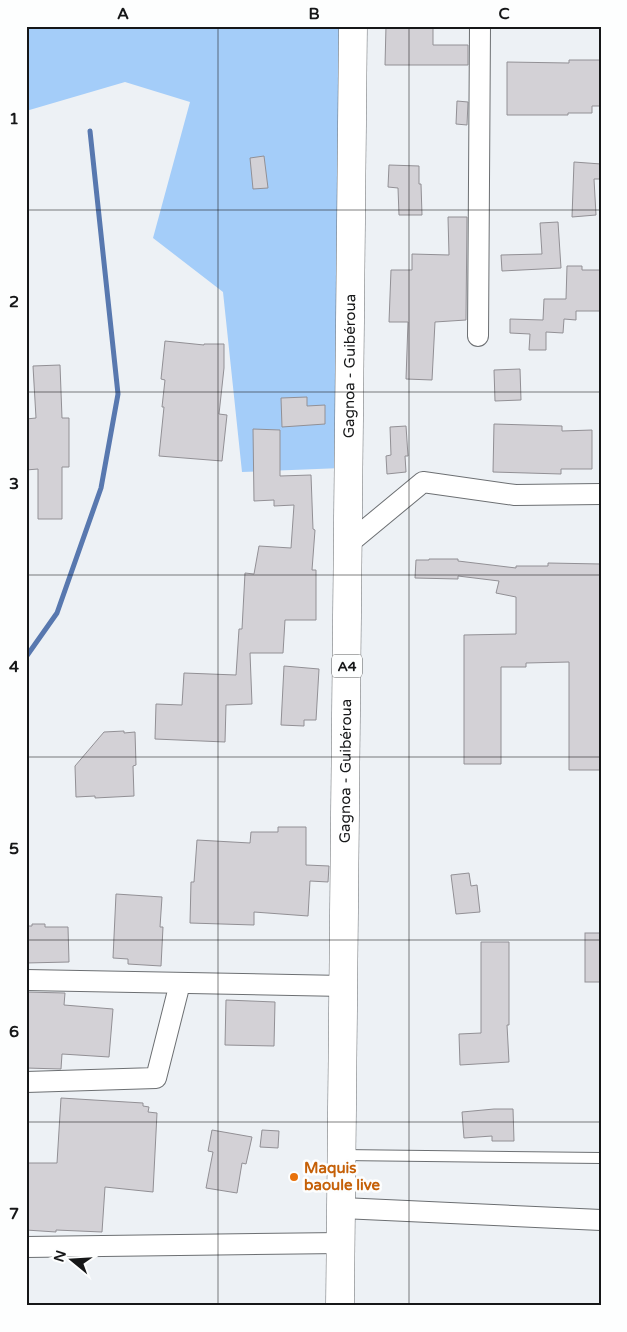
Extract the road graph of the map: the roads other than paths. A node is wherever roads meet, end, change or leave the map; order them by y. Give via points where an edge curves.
1 (353, 26) edge
2 (480, 26) edge
3 (478, 336) dead end
4 (601, 494) edge
5 (348, 544) junction
6 (26, 980) edge
7 (180, 983) junction
8 (344, 986) junction
9 (26, 1082) edge
10 (342, 1155) junction
11 (601, 1158) edge
12 (342, 1208) junction
13 (601, 1220) edge
14 (341, 1243) junction
15 (26, 1247) edge
16 (340, 1306) edge

1 - 5 main road, Gagnoa - Guibéroua / A4
2 - 3 street
4 - 5 street via 516,495 423,482
5 - 8 main road, Gagnoa - Guibéroua / A4
6 - 7 street
7 - 8 street
7 - 9 street via 156,1078
8 - 10 main road, Gagnoa - Guibéroua / A4
10 - 11 lane
10 - 12 main road, Gagnoa - Guibéroua / A4
12 - 13 street
12 - 14 main road, Gagnoa - Guibéroua / A4
14 - 15 street
14 - 16 main road, Gagnoa - Guibéroua / A4

